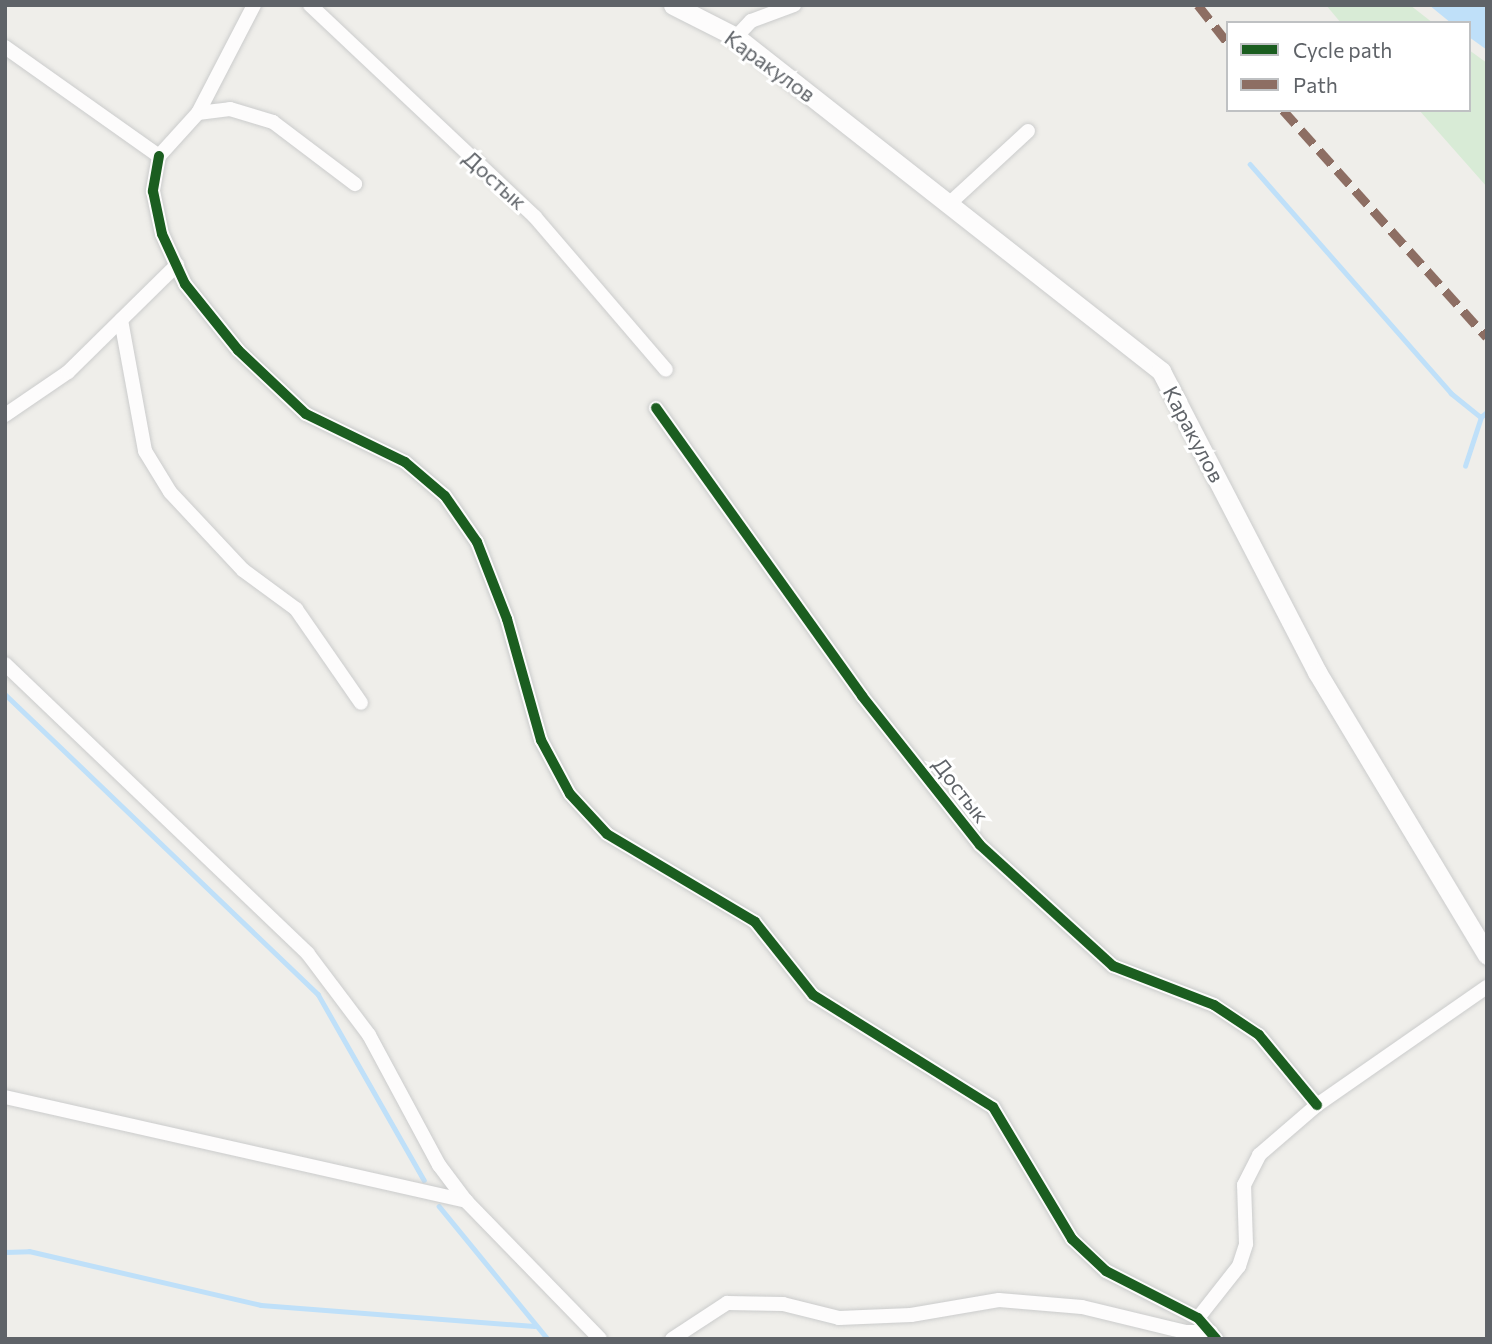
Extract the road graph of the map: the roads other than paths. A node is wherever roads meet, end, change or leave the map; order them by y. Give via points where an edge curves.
1 (254, 5) edge
2 (310, 5) edge
3 (673, 5) edge
4 (794, 5) edge
5 (737, 37) junction
6 (5, 47) edge
7 (198, 113) junction
8 (1028, 131) dead end
9 (159, 156) junction
10 (355, 184) dead end
11 (950, 203) junction
12 (177, 265) junction
13 (121, 320) junction
14 (666, 370) dead end
15 (656, 408) dead end
16 (5, 415) edge
17 (5, 664) edge
18 (361, 703) dead end
19 (1487, 955) edge
20 (1487, 987) edge
21 (5, 1097) edge
22 (1317, 1105) junction
23 (466, 1201) junction
24 (1198, 1318) junction
25 (1214, 1335) edge
26 (600, 1339) edge
27 (672, 1339) edge

1 - 7 street
2 - 14 street, Достык via 535,217
3 - 5 main road, Каракулов
4 - 5 street via 751,21
5 - 11 main road, Каракулов
6 - 9 street
7 - 9 street
7 - 10 street via 230,109 273,122
8 - 11 street
9 - 12 street via 153,191
11 - 19 main road, Каракулов via 1161,371 1317,672
12 - 13 street
12 - 24 street via 238,349 306,414 405,462 445,496 477,542 508,619 541,740 570,794 607,834 755,922 813,995 993,1107 1072,1239 1106,1271
13 - 16 street via 68,372
13 - 18 street via 145,451 170,492 243,570 296,609
15 - 22 street, Достык via 862,696 980,845 1113,966 1214,1005 1259,1035
17 - 23 street via 307,954 369,1035 439,1166
20 - 22 street
21 - 23 street
22 - 24 street via 1259,1155 1244,1185 1246,1244 1239,1266
23 - 26 street
24 - 25 street
25 - 27 street via 1082,1307 999,1300 911,1315 839,1318 783,1304 727,1303

